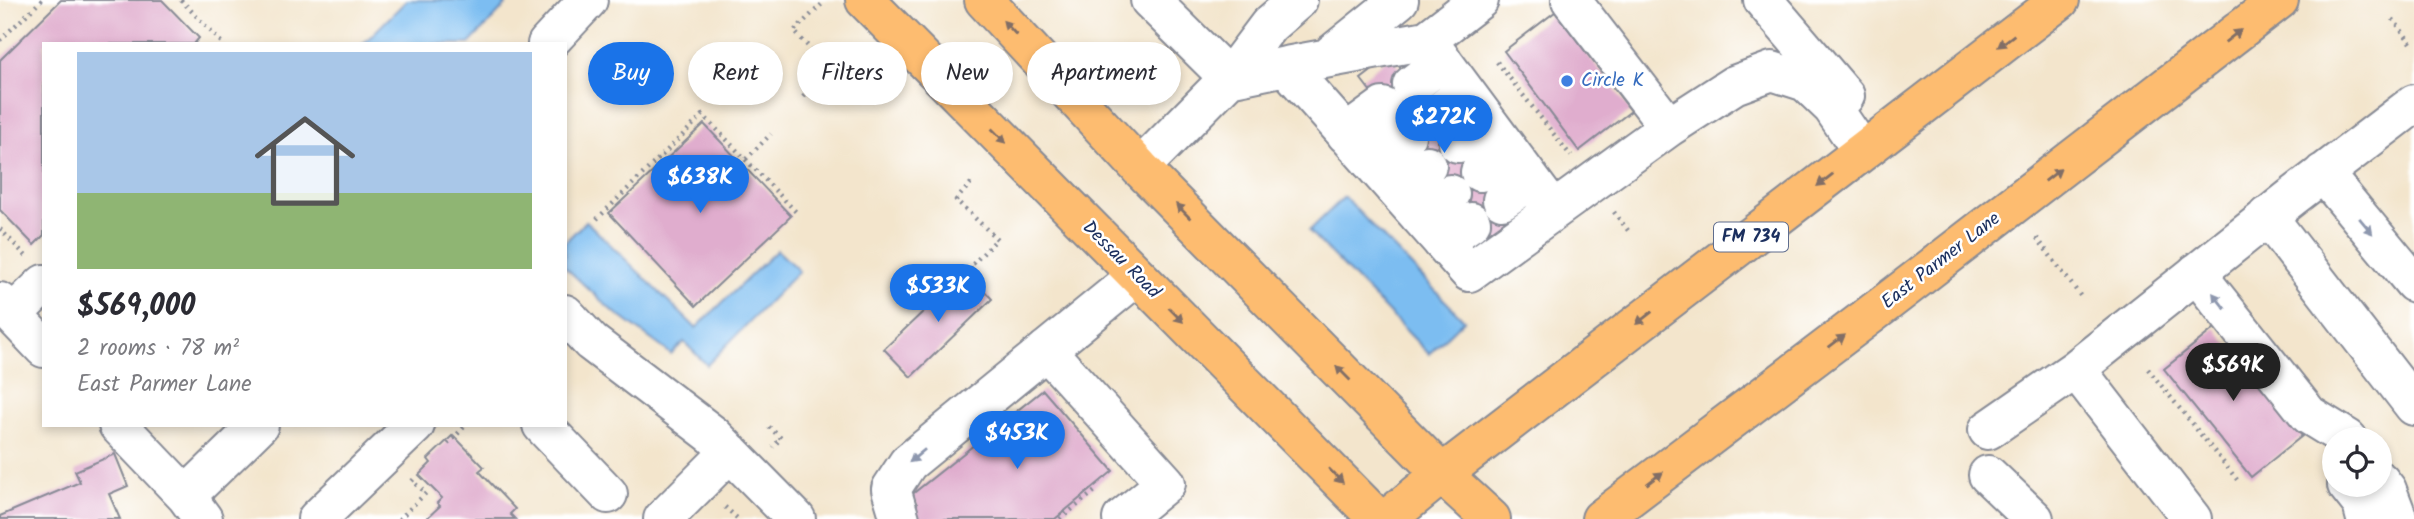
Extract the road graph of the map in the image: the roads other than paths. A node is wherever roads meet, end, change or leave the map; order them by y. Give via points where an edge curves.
1 (588, 0) edge
2 (864, 0) edge
3 (984, 0) edge
4 (1298, 0) edge
5 (1399, 0) edge
6 (1479, 0) edge
7 (1572, 0) edge
8 (1763, 0) edge
9 (2060, 0) edge
10 (2279, 0) edge
11 (1166, 5) edge
12 (549, 42) edge
13 (1435, 50) junction
14 (1327, 58) junction
15 (1286, 66) junction
16 (1229, 78) junction
17 (2413, 108) edge
18 (1669, 127) junction
19 (1871, 144) junction
20 (1370, 161) junction
21 (1461, 162) junction
22 (1140, 168) junction
23 (2323, 173) junction
24 (2267, 216) junction
25 (2196, 272) junction
26 (39, 275) edge
27 (1137, 276) junction
28 (2414, 283) edge
29 (6, 309) edge
30 (567, 316) edge
31 (42, 346) edge
32 (1046, 351) junction
33 (2076, 369) junction
34 (2414, 407) edge
35 (2309, 415) junction
36 (120, 427) edge
37 (258, 427) edge
38 (544, 427) edge
39 (2328, 427) edge
40 (1988, 430) dead end
41 (2322, 438) edge
42 (427, 439) edge
43 (730, 452) junction
44 (1442, 474) junction
45 (1988, 475) dead end
46 (608, 494) dead end
47 (2356, 497) edge
48 (2390, 497) edge
49 (194, 507) edge
50 (786, 515) edge
51 (317, 519) edge
52 (663, 519) edge
53 (900, 519) edge
54 (1122, 519) edge
55 (1378, 519) edge
56 (1387, 519) edge
57 (1491, 519) edge
58 (1601, 519) edge
59 (2034, 519) edge
60 (2192, 519) edge
61 (2366, 519) edge
62 (2398, 519) edge

1 - 12 lane
2 -> 27 main road, Dessau Road
22 -> 3 main road
4 - 16 lane via 1269,25
5 - 14 lane
6 - 13 lane
7 - 18 lane
8 - 19 lane
9 -> 19 main road, FM 734
58 -> 10 main road, East Parmer Lane
11 - 16 lane
13 - 14 lane
13 - 21 lane
14 - 15 lane
15 - 16 lane
15 - 20 lane
16 - 22 lane
17 - 23 lane
18 - 19 lane via 1734,85 1772,71 1805,82
18 - 21 lane
19 -> 44 main road, FM 734
20 - 21 lane
20 - 21 lane
44 -> 22 main road
23 - 24 lane
23 -> 28 lane
24 - 25 lane
24 - 34 lane
25 - 33 lane
35 -> 25 lane
26 - 29 lane
27 - 32 lane
27 -> 55 main road, Dessau Road
29 - 31 lane
30 - 43 lane via 591,342
32 -> 53 lane via 908,463 891,489
32 - 54 lane via 1166,483
33 - 40 lane
33 - 60 lane
35 - 39 lane
35 - 41 lane
36 - 49 lane
37 - 49 lane
38 - 46 lane
42 - 51 lane
43 - 50 lane
43 - 52 lane
44 - 56 main road, FM 734
44 - 57 main road
45 - 59 lane
47 - 61 lane
48 - 62 lane

